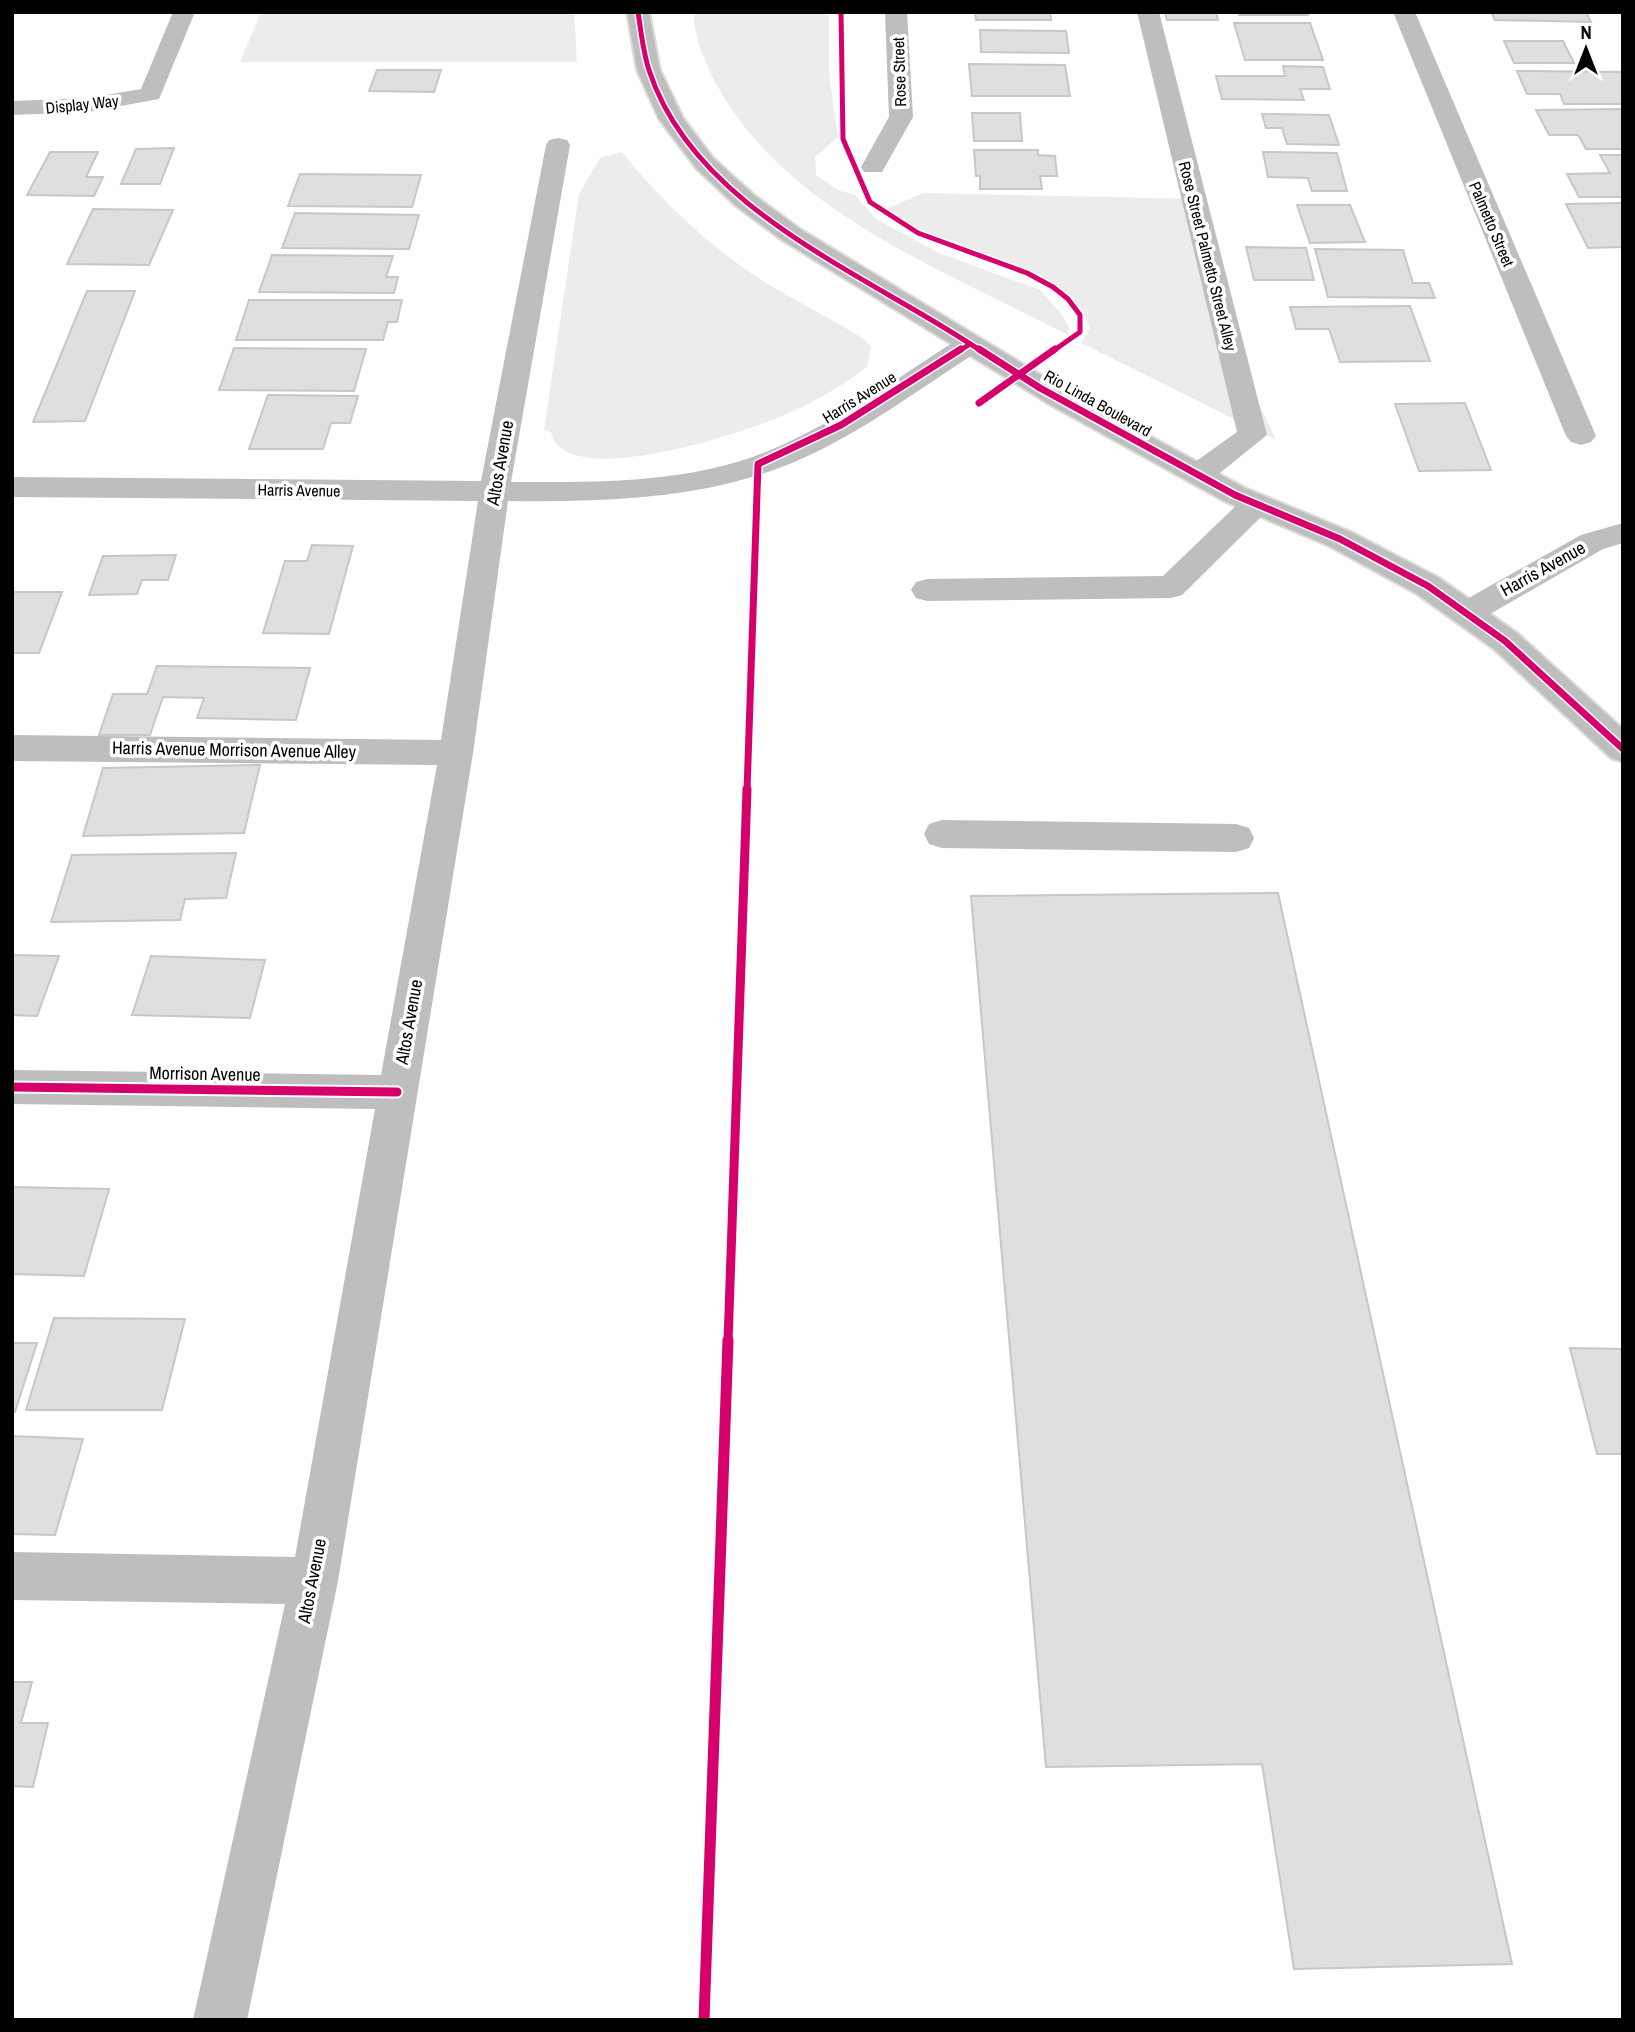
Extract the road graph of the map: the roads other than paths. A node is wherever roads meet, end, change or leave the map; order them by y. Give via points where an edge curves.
1 (184, 12) edge
2 (638, 12) edge
3 (896, 12) edge
4 (1147, 12) edge
5 (1404, 12) edge
6 (12, 108) edge
7 (558, 145) dead end
8 (873, 167) dead end
9 (970, 344) junction
10 (1581, 436) dead end
11 (1199, 474) junction
12 (12, 487) edge
13 (494, 492) junction
14 (1255, 505) junction
15 (1623, 533) edge
16 (927, 590) dead end
17 (1467, 613) junction
18 (12, 748) edge
19 (1623, 749) edge
20 (456, 753) junction
21 (942, 834) dead end
22 (1236, 838) dead end
23 (12, 1087) edge
24 (397, 1092) junction
25 (12, 1576) edge
26 (314, 1581) junction
27 (220, 2020) edge

1 - 6 street, Display Way via 151,94 88,105
2 - 9 street, Rio Linda Boulevard via 639,38 657,94 684,137 733,191 824,258
3 - 8 street, Rose Street via 901,117
4 - 11 street, Rose Street Palmetto Street Alley via 1252,435
5 - 10 street, Palmetto Street
7 - 13 street, Altos Avenue
9 - 11 street, Rio Linda Boulevard
9 - 13 street, Harris Avenue via 804,447 740,470 666,486 597,492
11 - 14 street, Rio Linda Boulevard
12 - 13 street, Harris Avenue
13 - 20 street, Altos Avenue
14 - 16 street via 1171,587
14 - 17 street, Rio Linda Boulevard via 1327,533 1429,587
15 - 17 street, Harris Avenue via 1580,548
17 - 19 street, Rio Linda Boulevard
18 - 20 street, Harris Avenue Morrison Avenue Alley
20 - 24 street, Altos Avenue
21 - 22 street
23 - 24 street, Morrison Avenue
24 - 26 street, Altos Avenue
25 - 26 street
26 - 27 street, Altos Avenue

